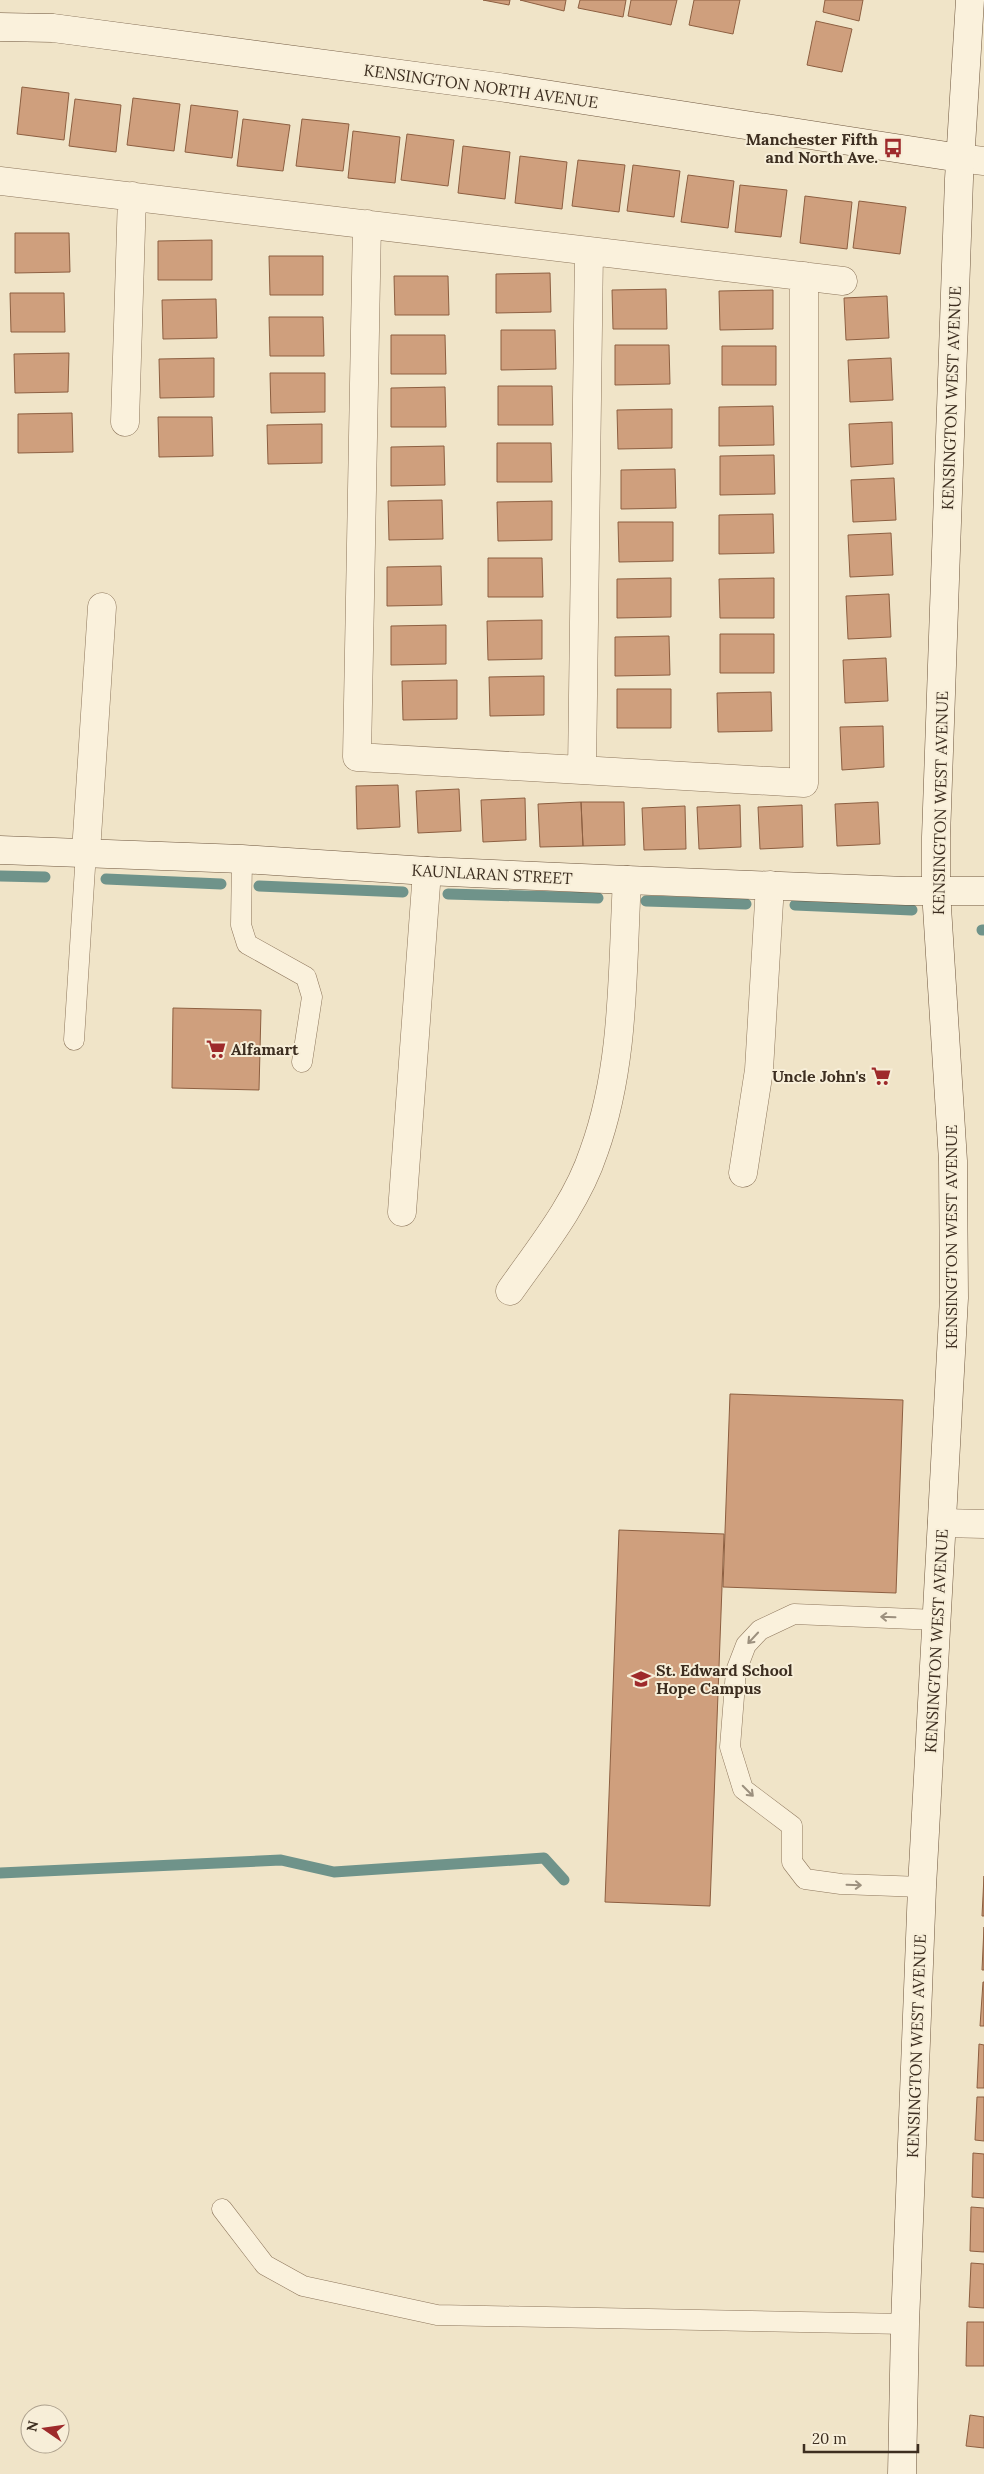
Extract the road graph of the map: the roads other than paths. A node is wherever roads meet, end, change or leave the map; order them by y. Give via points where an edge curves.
1 (970, 0) edge
2 (0, 26) edge
3 (972, 160) edge
4 (0, 181) edge
5 (132, 196) junction
6 (367, 224) junction
7 (589, 251) junction
8 (804, 276) junction
9 (843, 281) dead end
10 (126, 422) dead end
11 (102, 607) dead end
12 (582, 770) junction
13 (0, 850) edge
14 (86, 852) junction
15 (242, 859) junction
16 (427, 871) junction
17 (627, 880) junction
18 (770, 885) junction
19 (936, 891) junction
20 (984, 891) edge
21 (74, 1040) dead end
22 (302, 1062) dead end
23 (743, 1173) dead end
24 (402, 1212) dead end
25 (510, 1291) dead end
26 (942, 1523) junction
27 (984, 1524) edge
28 (937, 1620) junction
29 (922, 1887) junction
30 (222, 2209) dead end
31 (905, 2324) junction
32 (902, 2474) edge

1 - 3 street, KENSINGTON WEST AVENUE
2 - 3 street, KENSINGTON NORTH AVENUE via 53,28 500,87
3 - 19 street, KENSINGTON WEST AVENUE
4 - 5 street
5 - 6 street
5 - 10 street
6 - 7 street
6 - 12 street via 356,757
7 - 8 street
7 - 12 street
8 - 9 street
8 - 12 street via 804,783
11 - 14 street
13 - 14 street, KAUNLARAN STREET
14 - 15 street, KAUNLARAN STREET
14 - 21 lane
15 - 16 street, KAUNLARAN STREET
15 - 22 lane via 241,924 248,944 306,977 312,998
16 - 17 street, KAUNLARAN STREET
16 - 24 street
17 - 18 street, KAUNLARAN STREET
17 - 25 street via 616,1064 594,1152 563,1216
18 - 19 street, KAUNLARAN STREET
18 - 23 street via 759,1070
19 - 20 street, KAUNLARAN STREET
19 - 26 street, KENSINGTON WEST AVENUE via 953,1161 954,1298
26 - 27 street
26 - 28 street, KENSINGTON WEST AVENUE
28 - 29 street, KENSINGTON WEST AVENUE
28 -> 29 lane via 794,1614 760,1630 746,1645 736,1671 730,1748 743,1789 792,1826 792,1862 804,1879
29 - 31 street, KENSINGTON WEST AVENUE
30 - 31 lane via 265,2265 304,2286 437,2316
31 - 32 street, KENSINGTON WEST AVENUE

